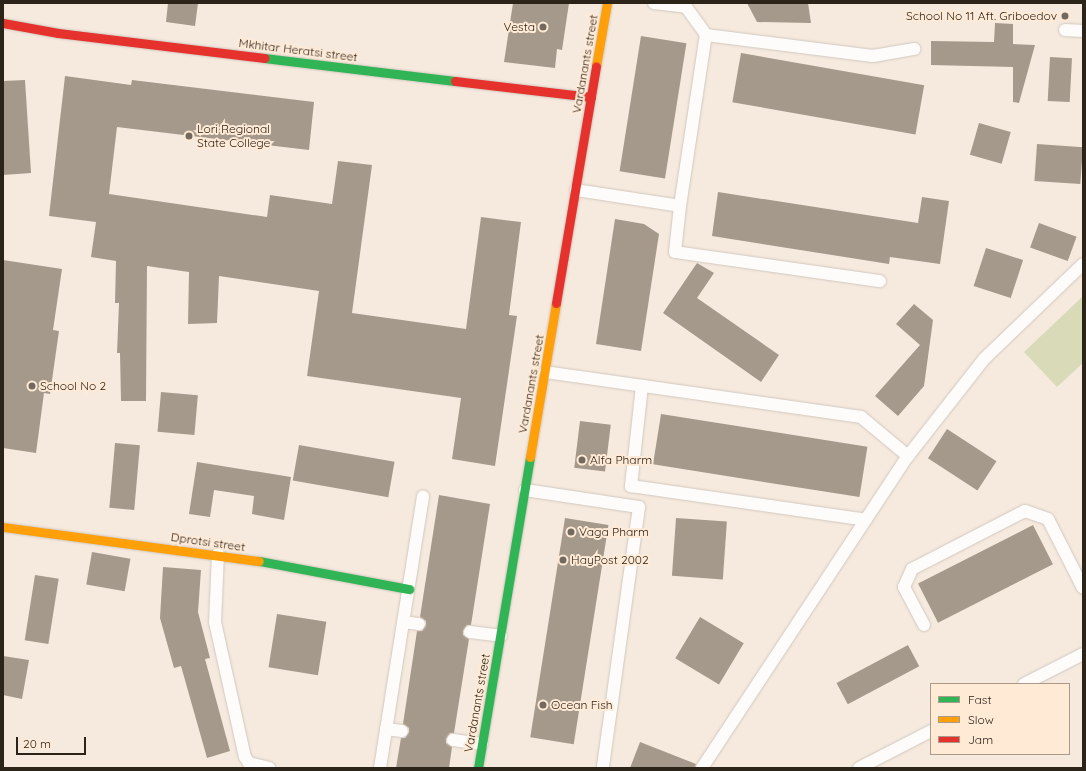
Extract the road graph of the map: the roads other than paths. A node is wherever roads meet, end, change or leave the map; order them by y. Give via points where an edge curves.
1 (607, 3) edge
2 (654, 3) edge
3 (691, 5) edge
4 (3, 23) edge
5 (1065, 30) dead end
6 (1083, 31) edge
7 (706, 35) junction
8 (914, 49) dead end
9 (591, 97) junction
10 (576, 190) junction
11 (680, 206) junction
12 (1083, 264) edge
13 (880, 281) dead end
14 (545, 372) junction
15 (642, 386) junction
16 (908, 456) junction
17 (525, 490) junction
18 (423, 496) dead end
19 (866, 520) junction
20 (3, 527) edge
21 (218, 554) junction
22 (1083, 588) edge
23 (409, 590) junction
24 (404, 622) junction
25 (418, 624) dead end
26 (924, 624) dead end
27 (470, 632) dead end
28 (501, 636) junction
29 (1083, 654) edge
30 (1026, 683) edge
31 (386, 729) junction
32 (402, 731) dead end
33 (930, 732) edge
34 (453, 740) dead end
35 (482, 744) junction
36 (269, 768) edge
37 (380, 768) edge
38 (478, 768) edge
39 (603, 768) edge
40 (702, 768) edge
41 (859, 768) edge

1 - 9 street, Vardanants street
2 - 3 lane
3 - 7 lane
4 - 9 street, Mkhitar Heratsi street via 58,33
5 - 6 lane
7 - 8 lane via 873,56
7 - 11 lane
9 - 10 street, Vardanants street
10 - 11 lane
10 - 14 street, Vardanants street
11 - 13 lane via 675,252
12 - 16 lane via 984,359
14 - 15 lane
14 - 17 street, Vardanants street
15 - 16 lane via 861,417
15 - 19 lane via 631,486
16 - 19 lane
17 - 28 street, Vardanants street
17 - 39 lane via 639,507
18 - 23 lane
19 - 40 lane
20 - 21 street, Dprotsi street
21 - 23 street, Dprotsi street
21 - 36 lane via 215,622 246,757 249,763
22 - 26 lane via 1048,519 1025,511 912,570 904,587
23 - 24 lane
24 - 25 lane
24 - 31 lane
27 - 28 lane
28 - 35 street, Vardanants street
29 - 30 lane
31 - 32 lane
31 - 37 lane
33 - 41 lane
34 - 35 lane
35 - 38 street, Vardanants street

